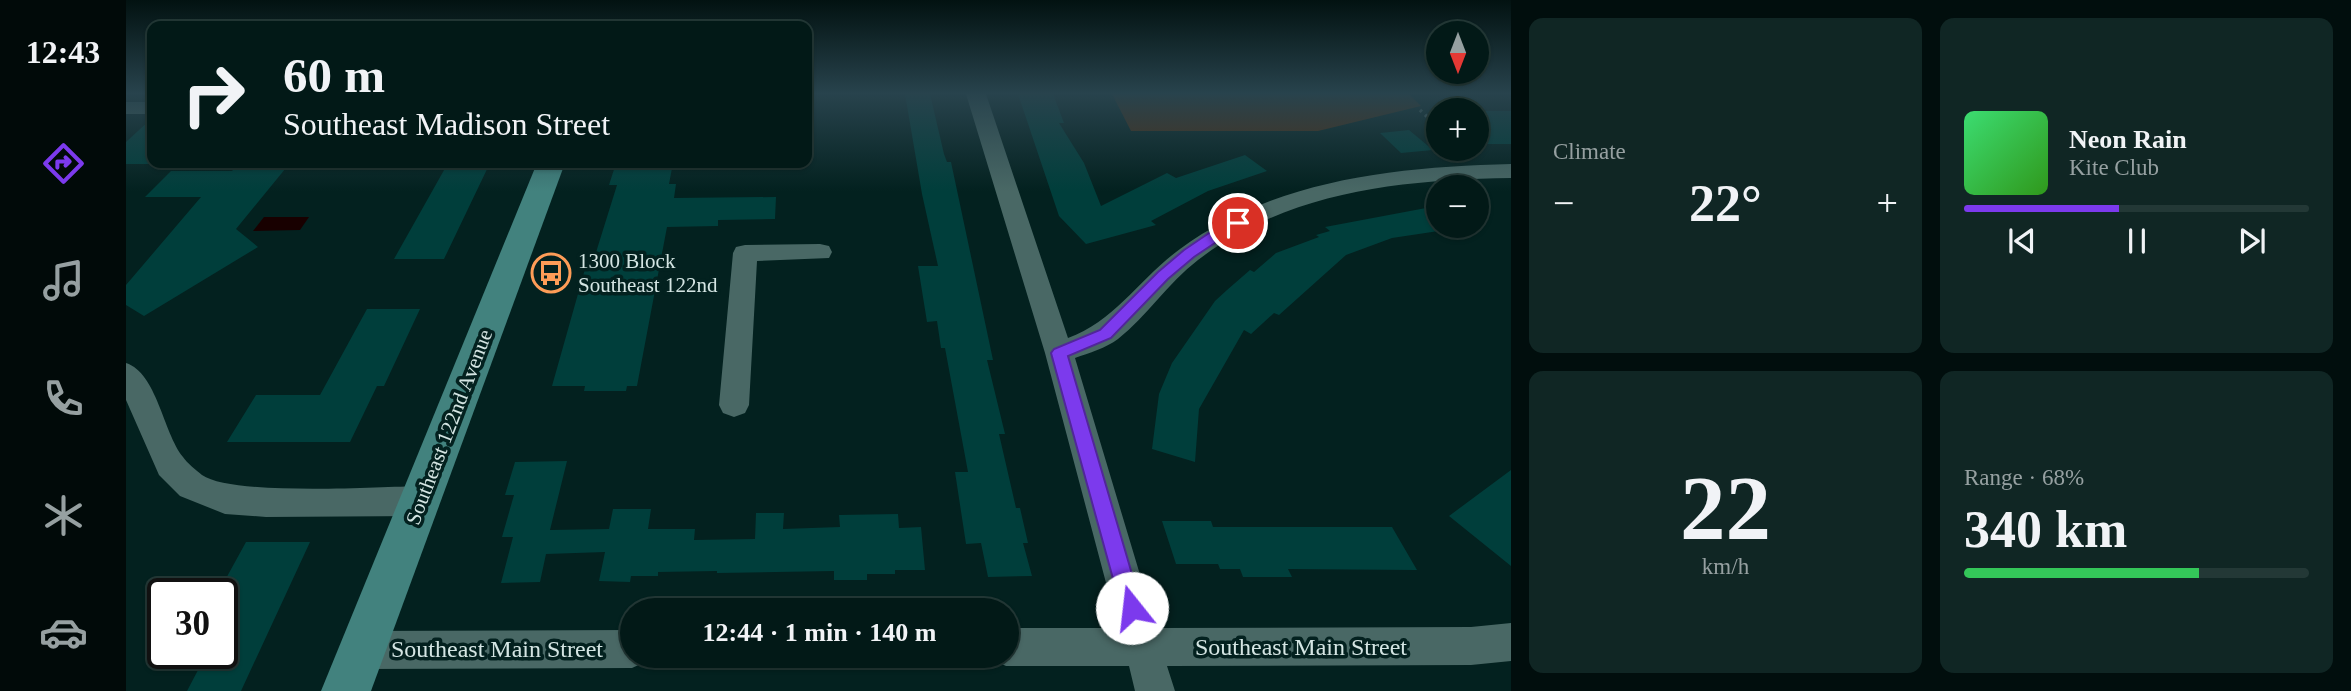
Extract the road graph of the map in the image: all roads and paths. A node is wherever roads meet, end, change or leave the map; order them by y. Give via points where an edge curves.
1 (986, 126) edge
2 (549, 168) edge
3 (1511, 171) edge
4 (820, 252) dead end
5 (1059, 353) junction
6 (126, 374) edge
7 (734, 405) dead end
8 (421, 501) junction
9 (1511, 642) edge
10 (1019, 647) edge
11 (1143, 647) junction
12 (620, 649) edge
13 (362, 650) junction
14 (346, 691) edge
15 (1155, 691) edge

1 - 5 street
2 - 8 main road, Southeast 122nd Avenue
3 - 5 street via 1393,178 1307,196 1256,215 1189,254 1106,334
4 - 7 street via 745,253
5 - 11 street
6 - 8 street via 170,466 192,486 225,499 252,501
8 - 13 main road, Southeast 122nd Avenue
9 - 11 street, Southeast Main Street
10 - 11 street, Southeast Main Street
11 - 15 street
12 - 13 street, Southeast Main Street
13 - 14 main road, Southeast 122nd Avenue

